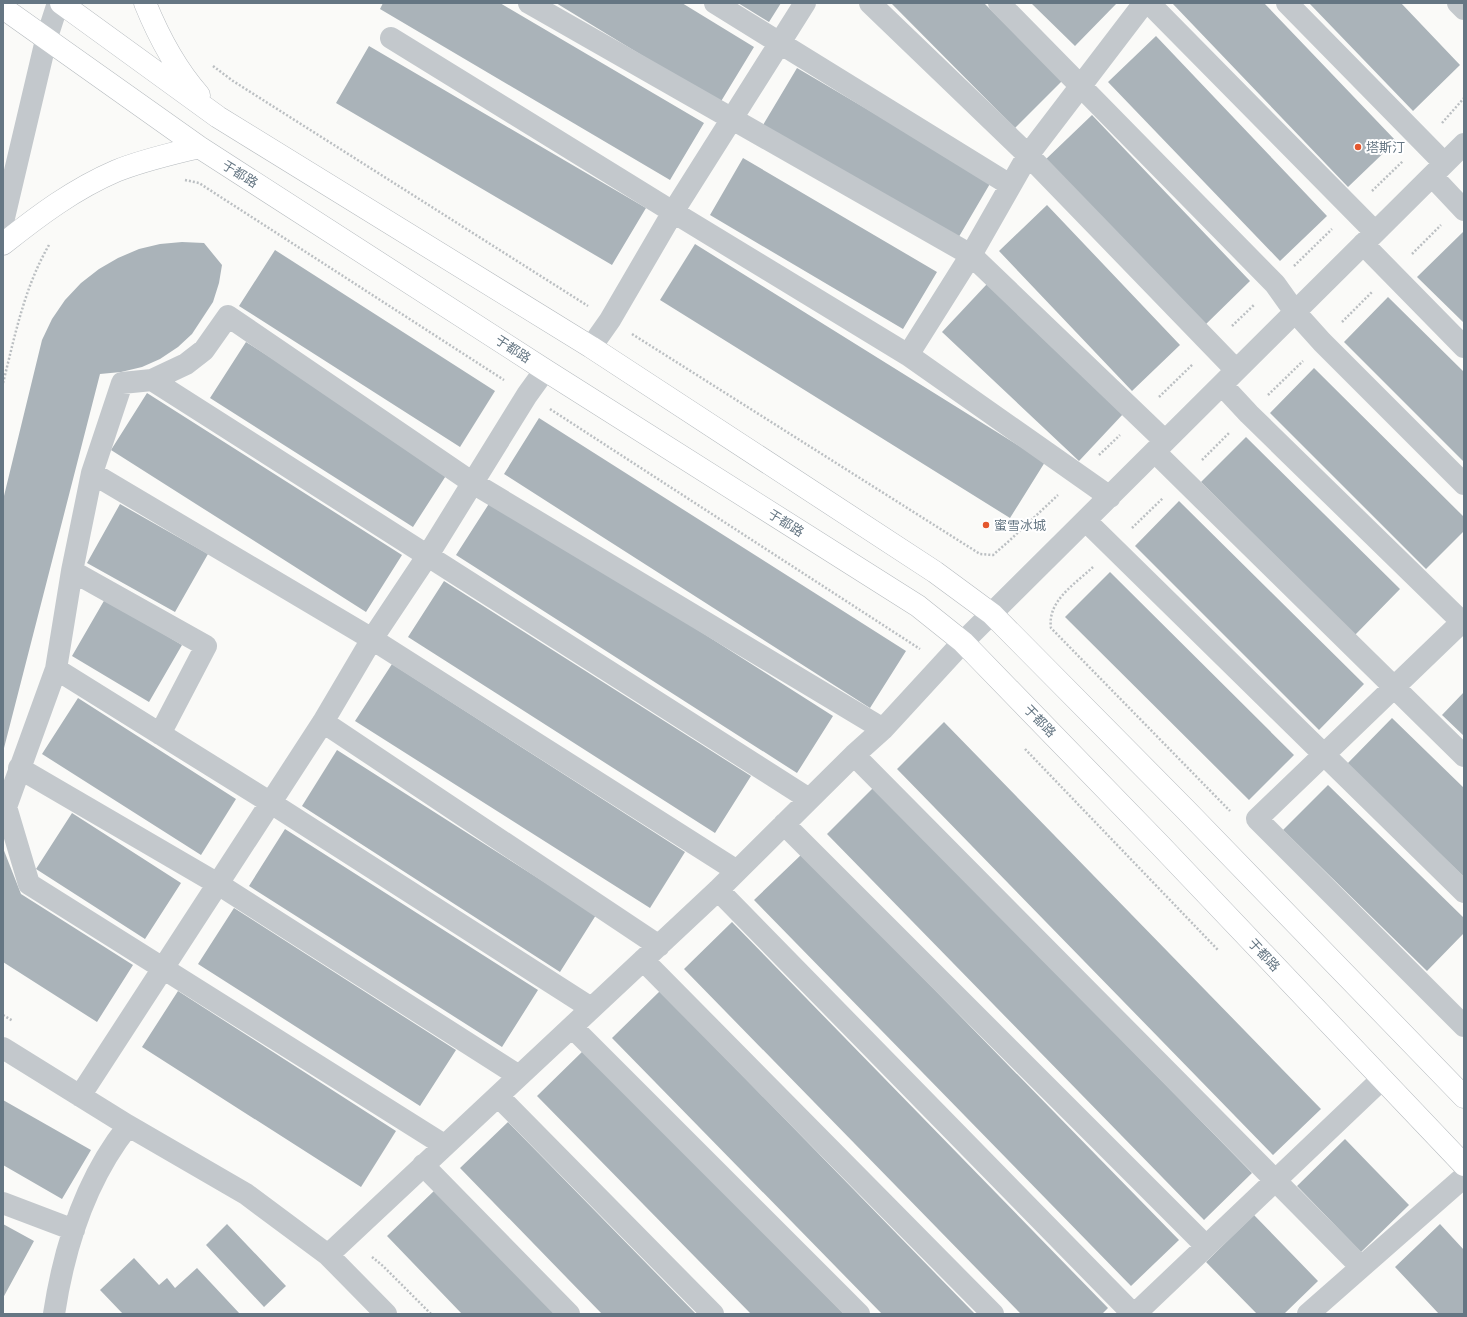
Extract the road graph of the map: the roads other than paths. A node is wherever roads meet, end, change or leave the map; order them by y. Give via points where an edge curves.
1 (60, 3) edge
2 (145, 3) edge
3 (529, 3) edge
4 (715, 3) edge
5 (805, 3) edge
6 (870, 3) edge
7 (999, 3) edge
8 (1144, 3) edge
9 (1149, 3) edge
10 (1287, 3) edge
11 (1458, 3) edge
12 (1464, 9) edge
13 (6, 12) edge
14 (391, 38) dead end
15 (46, 40) junction
16 (781, 43) junction
17 (1081, 86) junction
18 (218, 117) junction
19 (733, 119) junction
20 (1464, 144) edge
21 (198, 148) junction
22 (1028, 155) junction
23 (1438, 169) junction
24 (1010, 185) junction
25 (1462, 208) edge
26 (673, 212) junction
27 (3, 222) edge
28 (1369, 238) junction
29 (3, 244) edge
30 (971, 255) junction
31 (1295, 312) junction
32 (1464, 346) edge
33 (590, 347) junction
34 (908, 355) junction
35 (545, 370) junction
36 (1229, 378) junction
37 (152, 380) junction
38 (1160, 446) junction
39 (92, 473) junction
40 (473, 483) junction
41 (1464, 484) edge
42 (1110, 497) junction
43 (1086, 521) junction
44 (428, 555) junction
45 (72, 571) junction
46 (992, 614) junction
47 (1463, 622) edge
48 (372, 640) junction
49 (964, 642) junction
50 (56, 669) junction
51 (1394, 687) junction
52 (323, 722) junction
53 (883, 729) junction
54 (160, 734) junction
55 (854, 755) junction
56 (1324, 755) junction
57 (1464, 756) edge
58 (20, 768) junction
59 (809, 799) junction
60 (271, 803) junction
61 (784, 824) junction
62 (737, 871) junction
63 (218, 884) junction
64 (718, 890) junction
65 (1464, 892) edge
66 (651, 953) junction
67 (163, 968) junction
68 (591, 1008) junction
69 (572, 1026) junction
70 (1464, 1026) edge
71 (3, 1048) edge
72 (519, 1076) junction
73 (1382, 1079) junction
74 (80, 1096) junction
75 (498, 1096) junction
76 (1464, 1097) edge
77 (128, 1126) junction
78 (444, 1145) junction
79 (423, 1165) junction
80 (1464, 1165) edge
81 (1464, 1177) edge
82 (1275, 1181) junction
83 (3, 1203) edge
84 (74, 1230) junction
85 (1206, 1246) junction
86 (328, 1254) junction
87 (1360, 1267) junction
88 (54, 1314) edge
89 (386, 1314) edge
90 (570, 1314) edge
91 (713, 1314) edge
92 (859, 1314) edge
93 (993, 1314) edge
94 (1134, 1314) edge
95 (1308, 1314) edge

1 - 15 street
1 - 18 main road
2 - 18 main road via 168,50 191,86
3 - 19 street
4 - 16 street
5 - 16 street
6 - 22 street
7 - 17 street
8 - 17 street
9 - 28 street
10 - 23 street
11 - 12 street
13 - 15 main road, 于都路
14 - 26 street
15 - 21 main road, 于都路
15 - 27 street
16 - 19 street
16 - 24 street
17 - 22 street
17 - 31 street via 1276,284
18 - 33 main road
19 - 26 street
19 - 30 street
20 - 23 street
21 - 29 main road via 157,157 110,174 48,209
21 - 35 main road, 于都路
22 - 24 street
22 - 36 street
23 - 25 street
23 - 28 street
24 - 30 street
26 - 33 street via 610,320
26 - 34 street
28 - 31 street
28 - 32 street via 1391,274
30 - 34 street
30 - 38 street
31 - 36 street
31 - 41 street
33 - 46 main road via 935,572
34 - 42 street
35 - 40 street
35 - 49 main road, 于都路 via 918,606
36 - 38 street
36 - 47 street via 1249,414
37 - 39 street via 122,383
37 - 40 street via 186,364 204,350 228,316
37 - 44 street
38 - 42 street
38 - 51 street via 1182,479
39 - 45 street
39 - 48 street
40 - 44 street
40 - 53 street
42 - 43 street
43 - 46 street
43 - 56 street
44 - 48 street
44 - 59 street
45 - 50 street
45 - 54 street via 206,646
46 - 49 street
46 - 76 main road
47 - 51 street
48 - 52 street
48 - 62 street
49 - 53 street
49 - 73 main road, 于都路
50 - 54 street
50 - 58 street
51 - 56 street
51 - 57 street
52 - 60 street
52 - 66 street
53 - 55 street
54 - 60 street
55 - 59 street
55 - 82 street
56 - 65 street
56 - 70 street via 1257,819
58 - 63 street
58 - 67 street via 6,807 28,884
59 - 61 street
60 - 63 street
60 - 68 street
61 - 62 street
61 - 85 street
62 - 64 street
63 - 67 street
63 - 72 street
64 - 66 street
64 - 94 street
66 - 68 street
66 - 93 street
67 - 74 street
67 - 78 street
68 - 69 street
69 - 72 street
69 - 92 street
71 - 74 street
72 - 75 street
73 - 80 main road, 于都路
73 - 82 street
74 - 77 street
75 - 78 street
75 - 91 street
77 - 84 street via 113,1146 94,1182
77 - 86 street via 246,1194
78 - 79 street
79 - 86 street
79 - 90 street
81 - 87 street
82 - 85 street
82 - 87 street
83 - 84 street
84 - 88 street
85 - 94 street
86 - 89 street
87 - 95 street

